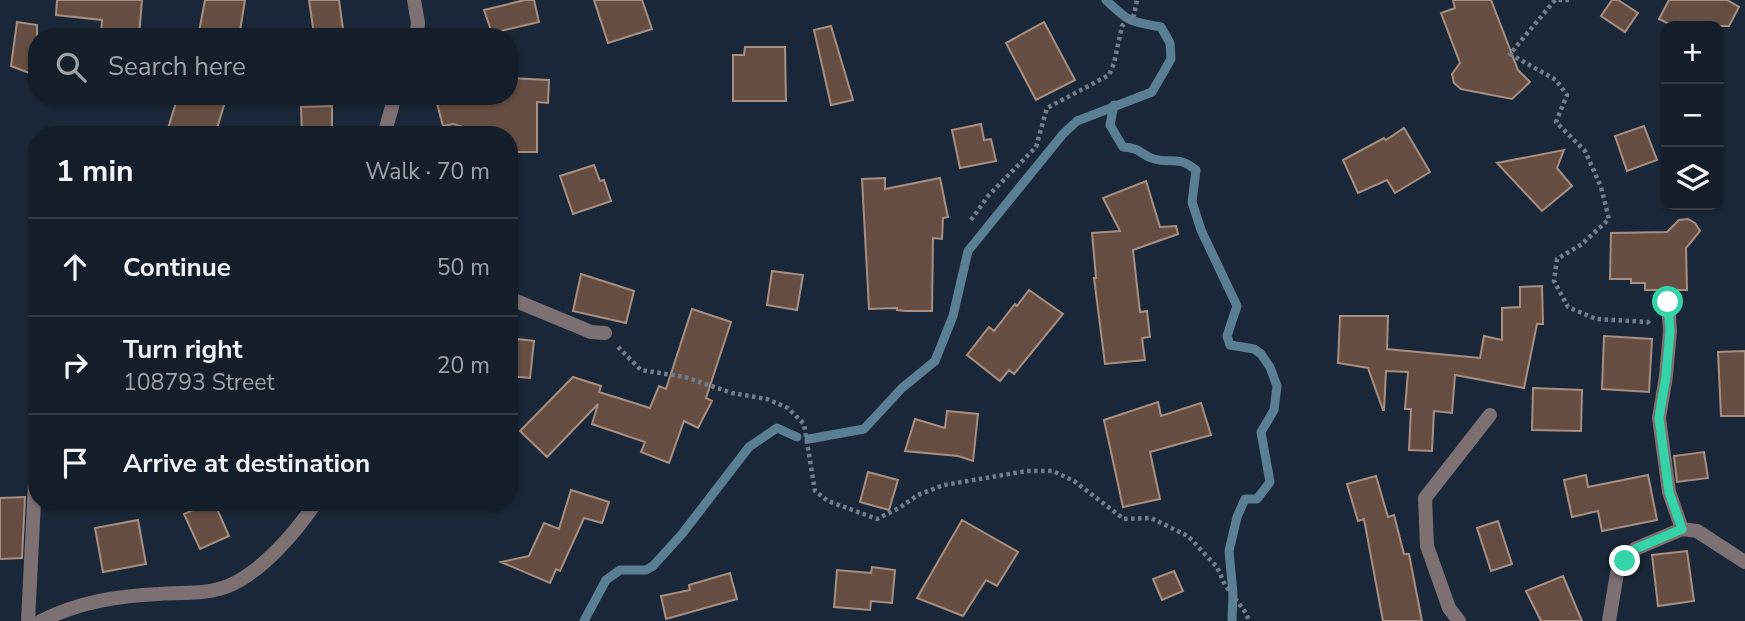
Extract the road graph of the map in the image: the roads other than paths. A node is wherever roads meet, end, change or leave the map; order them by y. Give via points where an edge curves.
1 (414, 0) edge
2 (417, 28) edge
3 (392, 105) edge
4 (387, 126) edge
5 (518, 302) edge
6 (1668, 302) dead end
7 (605, 333) road end
8 (1490, 415) dead end
9 (34, 511) edge
10 (310, 511) edge
11 (1682, 529) junction
12 (1745, 562) edge
13 (28, 621) edge
14 (40, 621) edge
15 (1459, 621) edge
16 (1609, 621) edge

1 - 2 street
3 - 4 street
5 - 7 street via 590,332
6 - 11 street via 1669,351 1659,418 1669,492
8 - 15 street via 1425,498 1427,546 1449,608
9 - 13 street
10 - 14 street via 282,544 228,586 96,601
11 - 12 street via 1697,531
11 - 16 street via 1635,549 1625,561 1617,573

